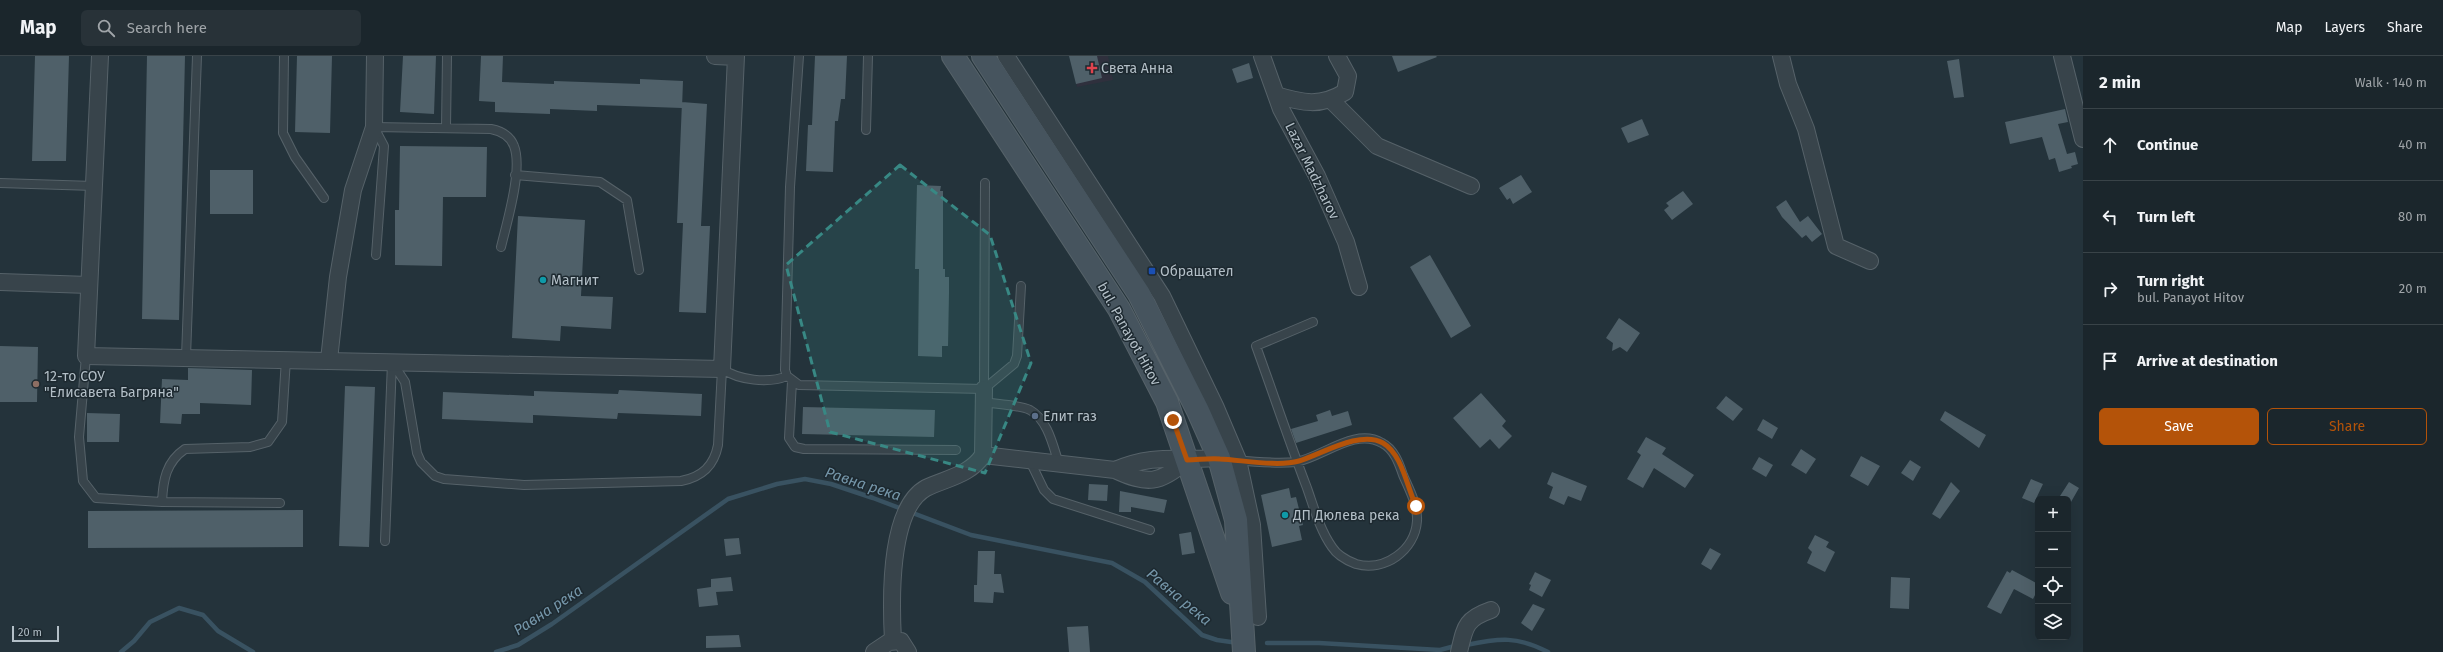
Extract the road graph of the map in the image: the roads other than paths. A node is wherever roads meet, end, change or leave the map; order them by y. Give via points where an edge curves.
1 (100, 56) edge
2 (197, 56) edge
3 (284, 56) edge
4 (375, 56) edge
5 (447, 56) edge
6 (715, 56) edge
7 (736, 56) edge
8 (799, 56) edge
9 (868, 56) edge
10 (953, 56) edge
11 (983, 56) edge
12 (1006, 56) edge
13 (1262, 56) edge
14 (1337, 56) edge
15 (1781, 56) edge
16 (2062, 56) edge
17 (1276, 96) junction
18 (1332, 100) junction
19 (374, 126) junction
20 (446, 128) junction
21 (866, 130) dead end
22 (2083, 139) edge
23 (515, 175) junction
24 (0, 183) edge
25 (985, 184) dead end
26 (94, 186) junction
27 (1472, 186) dead end
28 (324, 198) dead end
29 (501, 247) dead end
30 (376, 255) dead end
31 (1870, 261) dead end
32 (639, 270) dead end
33 (0, 282) edge
34 (89, 285) junction
35 (1020, 286) dead end
36 (1359, 287) dead end
37 (1313, 322) dead end
38 (86, 356) junction
39 (186, 358) junction
40 (286, 359) junction
41 (329, 360) junction
42 (392, 362) junction
43 (722, 369) junction
44 (790, 379) junction
45 (984, 396) junction
46 (956, 450) dead end
47 (983, 455) junction
48 (1228, 459) junction
49 (1187, 460) junction
50 (1030, 461) junction
51 (1297, 462) junction
52 (1059, 464) junction
53 (162, 502) junction
54 (280, 503) dead end
55 (1150, 530) dead end
56 (385, 540) dead end
57 (1491, 610) dead end
58 (1249, 617) junction
59 (893, 641) junction
60 (874, 652) edge
61 (908, 652) edge
62 (1244, 652) edge
63 (1459, 652) edge

1 - 26 street
2 - 39 lane
3 - 28 lane via 282,133 294,157
4 - 19 street
5 - 20 lane
6 - 7 street
7 - 43 street
8 - 44 lane via 790,195 785,370
9 - 21 lane
10 - 49 street, bul. Panayot Hitov via 1119,309 1166,402
11 - 48 street, bul. Panayot Hitov via 1139,294
12 - 48 street via 1162,296 1216,408
13 - 17 street, Lazar Madzharov
14 - 18 street via 1348,76 1345,92
15 - 31 street via 1788,84 1806,129 1836,246
16 - 22 street
17 - 18 street via 1302,103
17 - 36 street, Lazar Madzharov via 1317,176 1346,242
18 - 27 street via 1377,146
19 - 20 lane
19 - 30 lane via 384,146
19 - 41 street via 353,190 338,278
20 - 23 lane via 491,129 505,134 514,145
23 - 29 lane
23 - 32 lane via 600,182 627,200
24 - 26 lane
25 - 45 lane
26 - 34 street
33 - 34 street
34 - 38 street
35 - 45 lane via 1017,356 1014,364
37 - 51 lane via 1256,346
38 - 39 street
38 - 53 lane via 79,437 83,482 96,498
39 - 40 street
40 - 41 street
40 - 53 lane via 282,422 268,442 250,447 185,449 177,455 165,473
41 - 42 street
42 - 43 street
42 - 43 lane via 405,382 417,454 427,470 444,479 524,485 681,481 702,474 716,456
42 - 56 lane
43 - 44 lane via 734,377 776,381
44 - 45 lane via 799,385
44 - 46 lane via 789,438 795,447
45 - 47 street
45 - 52 lane via 1029,409 1036,415 1047,431
47 - 50 street
47 - 59 street via 976,466 925,489 912,501 903,519 892,589
48 - 49 street
48 - 51 lane
48 - 58 street, bul. Panayot Hitov
49 - 52 street via 1165,457 1149,459 1132,462 1115,470
49 - 58 street, bul. Panayot Hitov
50 - 52 street
50 - 55 lane via 1044,490 1053,499
51 - 51 lane via 1325,536 1332,548 1343,558 1356,564 1371,566 1384,563 1406,548 1416,528 1416,506 1397,458 1383,443 1362,438
53 - 54 lane
57 - 63 street via 1474,616 1467,625
58 - 62 street, bul. Panayot Hitov
59 - 60 street
59 - 61 street via 901,641

